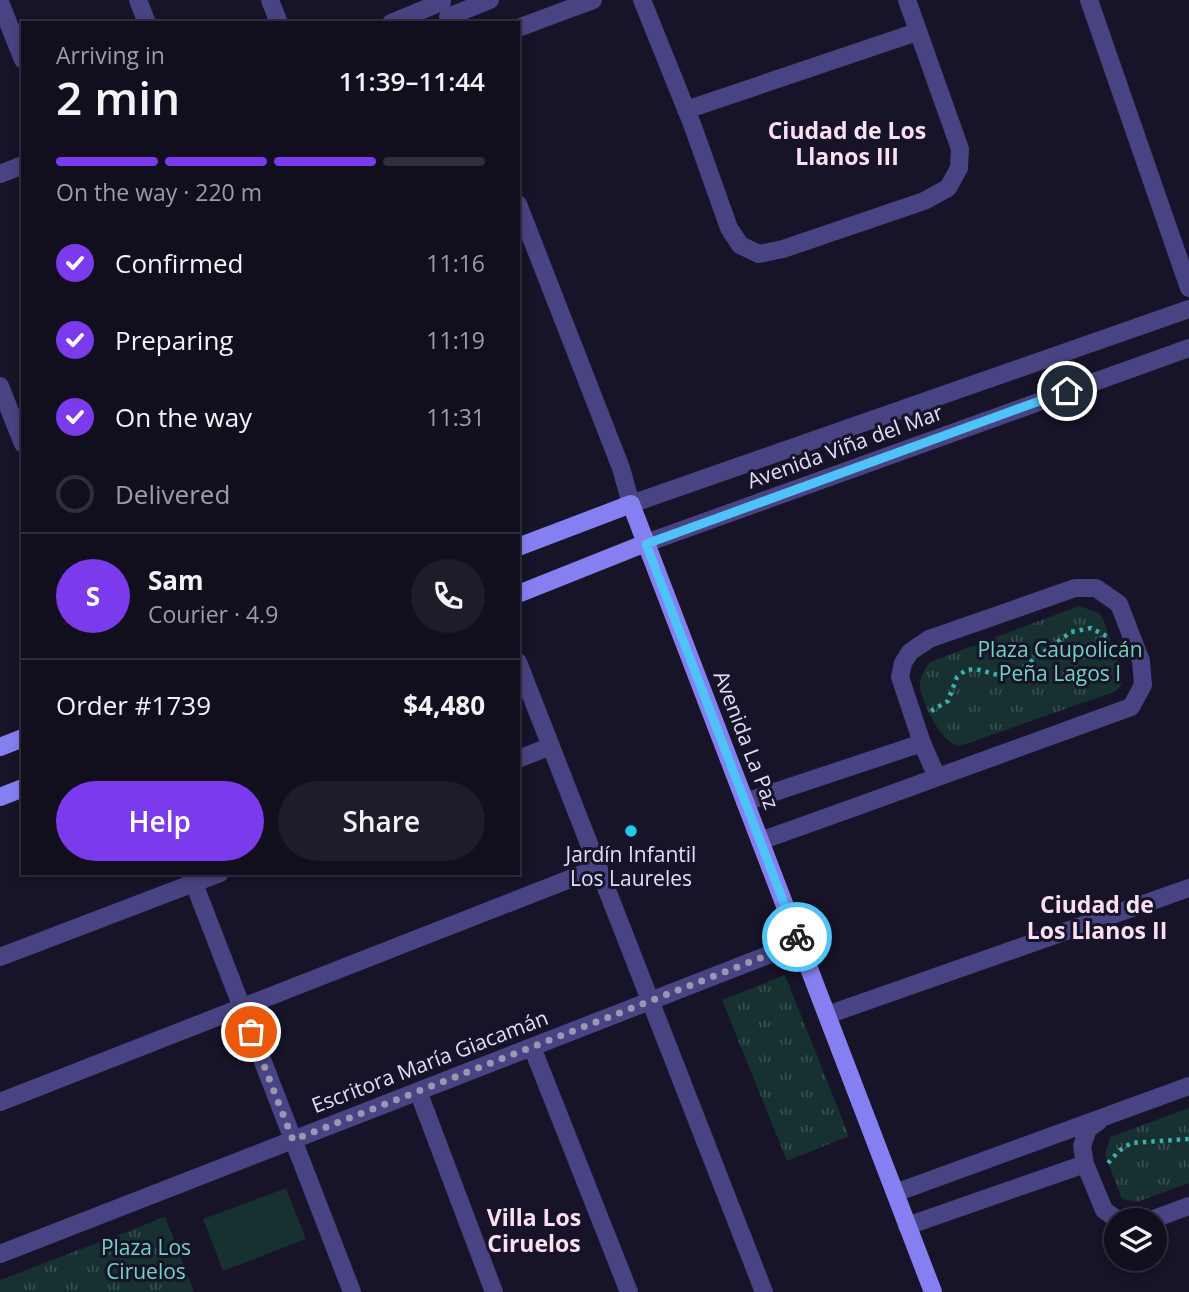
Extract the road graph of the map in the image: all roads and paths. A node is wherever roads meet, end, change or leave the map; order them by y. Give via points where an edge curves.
1 (138, 0) edge
2 (270, 0) edge
3 (490, 0) edge
4 (593, 0) edge
5 (642, 0) edge
6 (906, 0) edge
7 (1089, 0) edge
8 (0, 2) edge
9 (445, 11) edge
10 (146, 21) edge
11 (278, 21) edge
12 (400, 21) edge
13 (520, 27) edge
14 (917, 32) junction
15 (21, 55) edge
16 (687, 110) junction
17 (21, 166) edge
18 (0, 174) edge
19 (520, 210) edge
20 (1189, 288) edge
21 (1189, 309) edge
22 (1189, 348) edge
23 (0, 386) edge
24 (21, 439) edge
25 (631, 504) junction
26 (646, 544) junction
27 (520, 546) edge
28 (520, 593) edge
29 (1134, 643) junction
30 (520, 667) edge
31 (915, 719) junction
32 (21, 739) edge
33 (922, 743) junction
34 (551, 746) junction
35 (0, 747) edge
36 (520, 758) edge
37 (937, 777) junction
38 (21, 789) edge
39 (0, 797) edge
40 (745, 802) junction
41 (760, 841) junction
42 (598, 868) junction
43 (208, 875) edge
44 (191, 878) edge
45 (1189, 888) edge
46 (799, 943) junction
47 (0, 957) edge
48 (650, 1000) junction
49 (242, 1007) junction
50 (827, 1015) junction
51 (532, 1047) junction
52 (1189, 1086) edge
53 (418, 1091) junction
54 (0, 1102) edge
55 (1107, 1116) junction
56 (1189, 1139) edge
57 (293, 1140) junction
58 (1088, 1170) junction
59 (895, 1193) junction
60 (1189, 1206) edge
61 (1104, 1210) edge
62 (1167, 1214) edge
63 (908, 1226) junction
64 (0, 1254) edge
65 (352, 1292) edge
66 (494, 1292) edge
67 (629, 1292) edge
68 (764, 1292) edge
69 (933, 1292) edge

1 - 10 street
2 - 11 street
3 - 9 street
4 - 13 street
5 - 16 street
6 - 14 street
7 - 20 street
8 - 15 street
9 - 12 street
14 - 16 street
14 - 16 street via 960,149 959,168 948,188 924,201 783,249 759,254 740,245 729,228
17 - 18 street
19 - 25 street, Avenida La Paz
21 - 25 street, Avenida Viña del Mar
22 - 26 street, Avenida Viña del Mar
23 - 24 street
25 - 26 street, Avenida La Paz
25 - 27 street, Avenida Viña del Mar
26 - 28 street, Avenida Viña del Mar
26 - 40 street, Avenida La Paz
29 - 31 path via 1118,643 1091,628 1071,632 1009,678 966,670 957,677 948,701
29 - 31 street via 1119,604 1096,588 1074,589 1009,611 929,639 910,652 900,677
29 - 37 street via 1143,685 1131,707
30 - 34 street
31 - 33 street
32 - 35 street
33 - 37 street
33 - 40 street
34 - 36 street
34 - 42 street
37 - 41 street
38 - 39 street
40 - 41 street, Avenida La Paz
41 - 46 street, Avenida La Paz
42 - 48 street
42 - 49 street
43 - 44 street
44 - 47 street
44 - 49 street
45 - 50 street
46 - 48 street, Escritora María Giacamán
46 - 50 street, Avenida La Paz
48 - 51 street, Escritora María Giacamán
48 - 68 street
49 - 54 street
49 - 57 street
50 - 59 street, Avenida La Paz
51 - 53 street, Escritora María Giacamán
51 - 67 street
52 - 55 street
53 - 57 street, Escritora María Giacamán
53 - 66 street
55 - 58 street via 1088,1129 1082,1146
55 - 59 street
56 - 58 path via 1131,1143
57 - 64 street, Escritora María Giacamán
57 - 65 street
58 - 61 street
58 - 63 street
59 - 63 street, Avenida La Paz
60 - 62 street
63 - 69 street, Avenida La Paz

